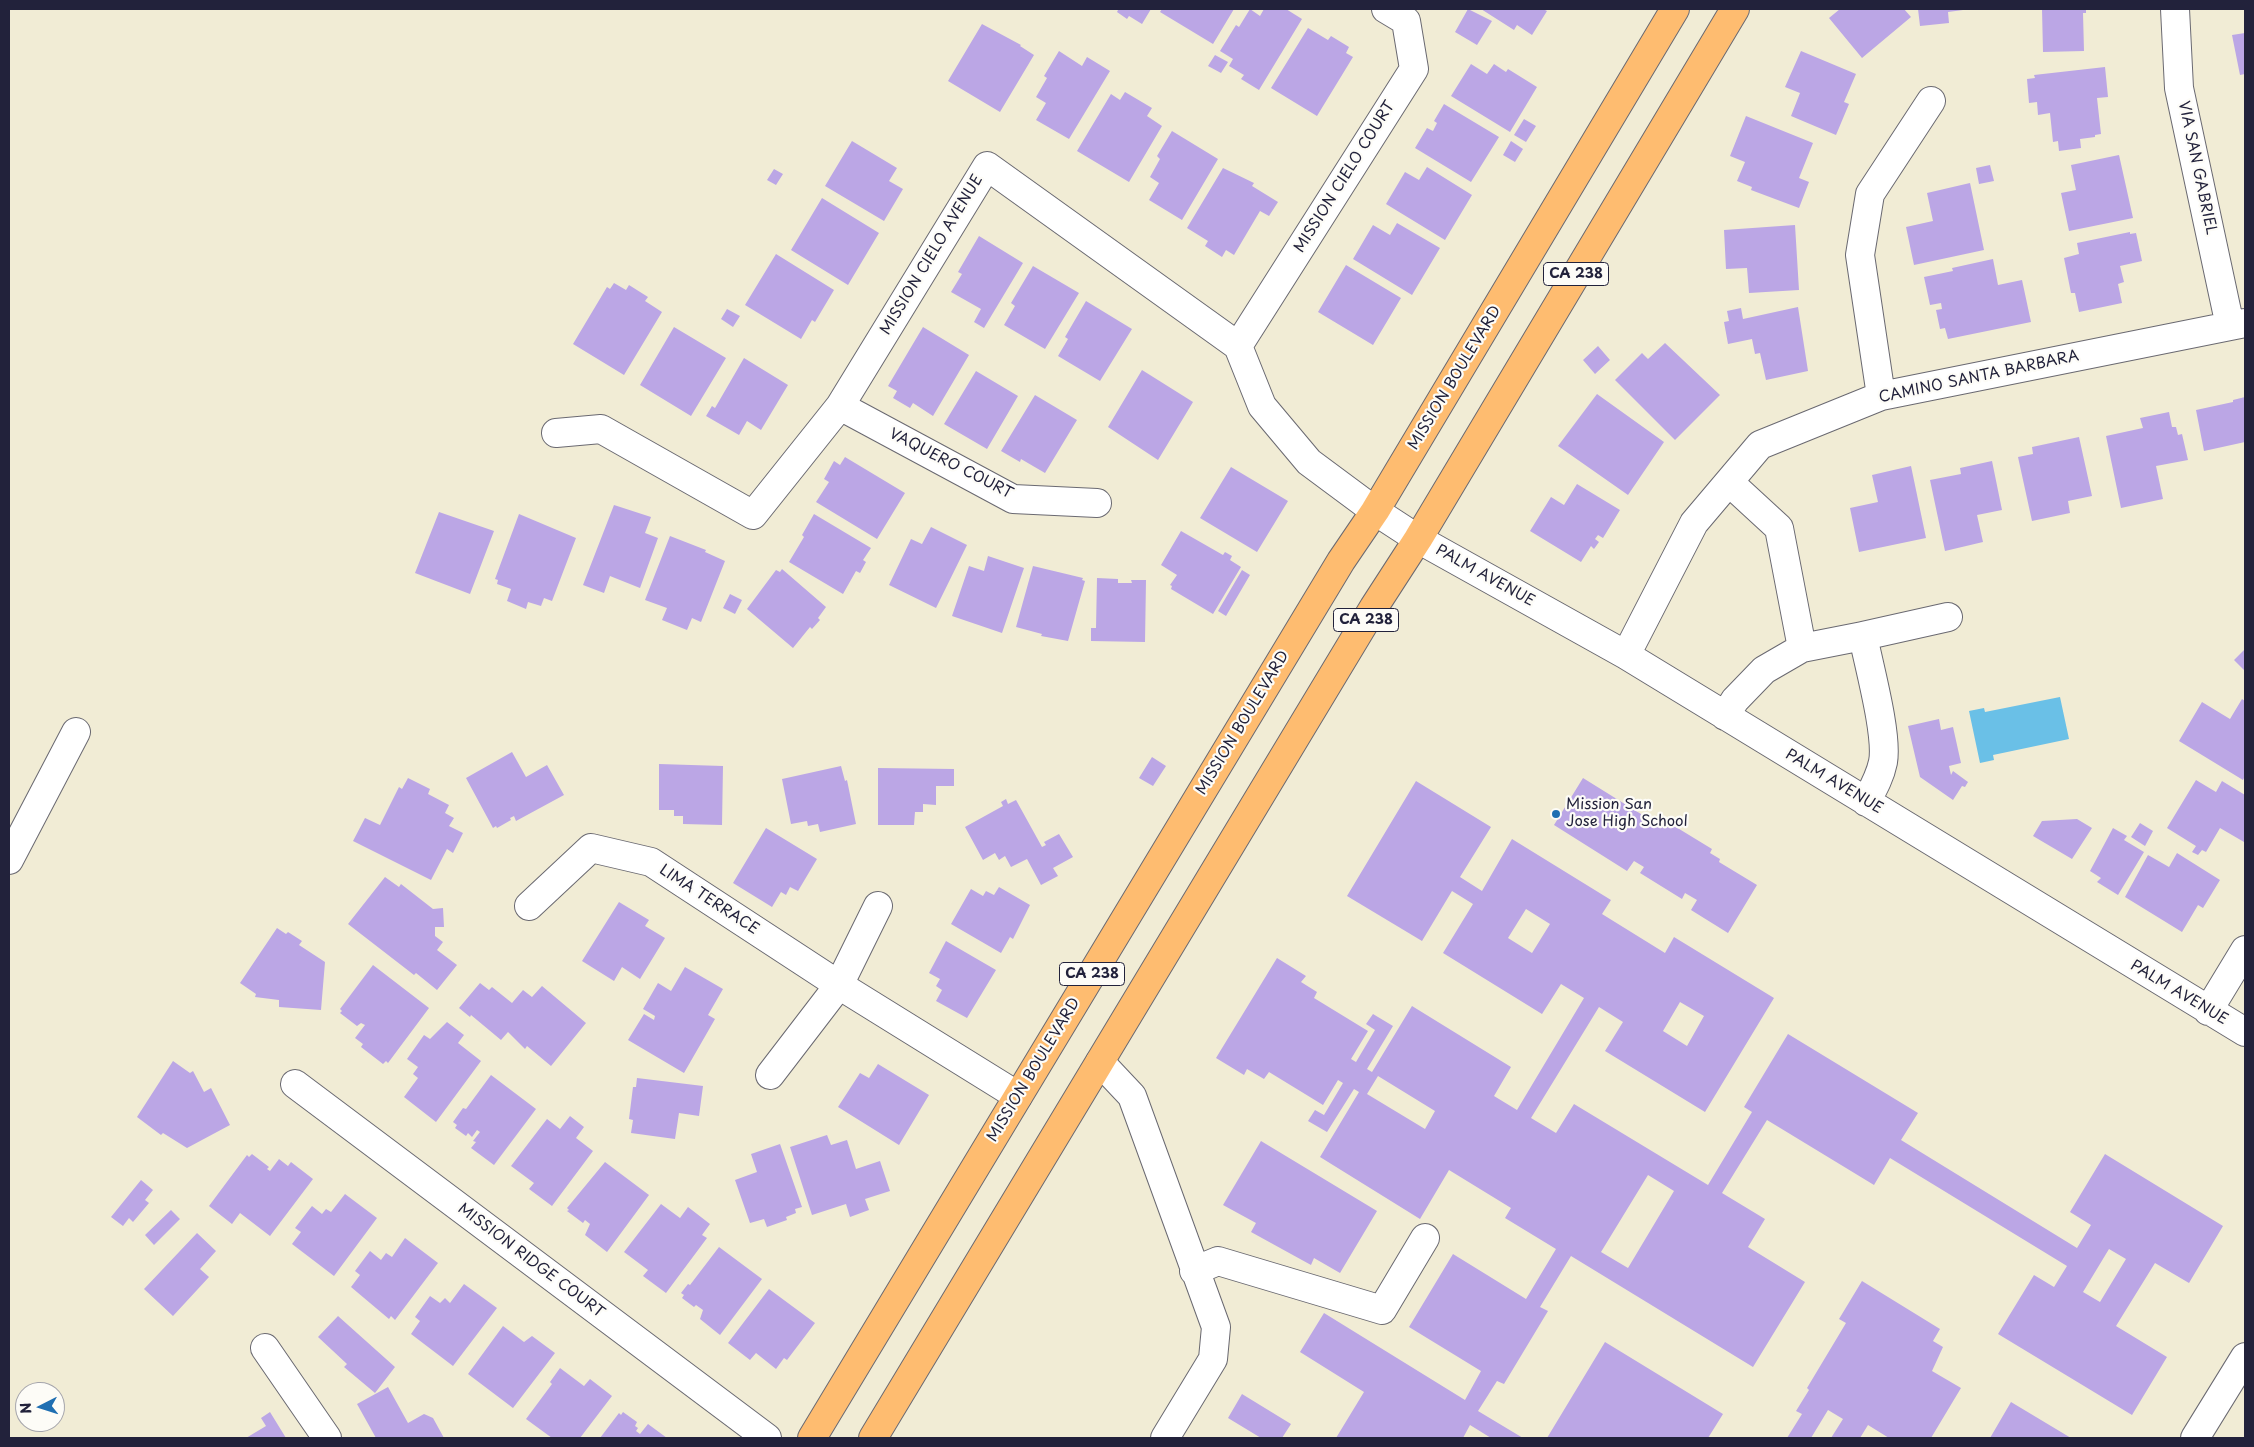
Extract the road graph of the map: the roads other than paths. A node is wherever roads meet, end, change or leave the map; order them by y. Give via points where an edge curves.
1 (1386, 9) edge
2 (1675, 9) edge
3 (1734, 9) edge
4 (2175, 9) edge
5 (1931, 101) dead end
6 (2238, 324) edge
7 (1238, 346) junction
8 (1881, 396) junction
9 (840, 406) junction
10 (556, 433) dead end
11 (1728, 482) junction
12 (1097, 503) dead end
13 (1375, 511) junction
14 (1418, 539) junction
15 (1948, 617) dead end
16 (1863, 636) junction
17 (1802, 648) junction
18 (1626, 655) junction
19 (1725, 716) junction
20 (76, 732) dead end
21 (1866, 802) junction
22 (9, 860) edge
23 (529, 906) dead end
24 (878, 906) dead end
25 (2245, 950) edge
26 (839, 985) junction
27 (2208, 1011) junction
28 (2245, 1032) edge
29 (1100, 1062) junction
30 (770, 1075) dead end
31 (295, 1084) dead end
32 (1018, 1096) junction
33 (1425, 1238) dead end
34 (1194, 1271) junction
35 (265, 1348) dead end
36 (2245, 1357) edge
37 (327, 1438) edge
38 (767, 1438) edge
39 (812, 1438) edge
40 (873, 1438) edge
41 (1165, 1438) edge
42 (2195, 1438) edge

1 - 7 street, MISSION CIELO COURT via 1406,21 1414,69
2 - 13 main road, MISSION BOULEVARD / CA 238
3 - 14 main road, CA 238
4 - 6 street, VIA SAN GABRIEL via 2180,88
5 - 8 street via 1870,194 1860,255
6 - 8 street, CAMINO SANTA BARBARA
7 - 9 street, MISSION CIELO AVENUE via 986,166
7 - 13 street via 1262,406 1309,462
8 - 11 street, CAMINO SANTA BARBARA via 1760,445
9 - 10 street, MISSION CIELO AVENUE via 752,515 601,429
9 - 12 street, VAQUERO COURT via 1013,499
11 - 17 street via 1779,528
11 - 18 street, CAMINO SANTA BARBARA via 1694,523
13 - 14 street
13 - 32 main road, MISSION BOULEVARD / CA 238 via 1341,561
14 - 18 street, PALM AVENUE
14 - 29 main road, CA 238
15 - 16 street
16 - 17 street
16 - 21 street via 1881,729 1883,761
17 - 19 street via 1764,670 1735,700
18 - 19 street, PALM AVENUE
19 - 21 street, PALM AVENUE
20 - 22 street
21 - 27 street, PALM AVENUE
23 - 26 street, LIMA TERRACE via 591,848 651,862
24 - 26 street
25 - 27 street
26 - 30 street
26 - 32 street, LIMA TERRACE
27 - 28 street, PALM AVENUE
29 - 34 street via 1132,1096
29 - 40 main road, CA 238
31 - 38 street, MISSION RIDGE COURT
32 - 39 main road, MISSION BOULEVARD / CA 238
33 - 34 street via 1382,1310 1218,1261
34 - 41 street via 1216,1327 1213,1359
35 - 37 street
36 - 42 street

